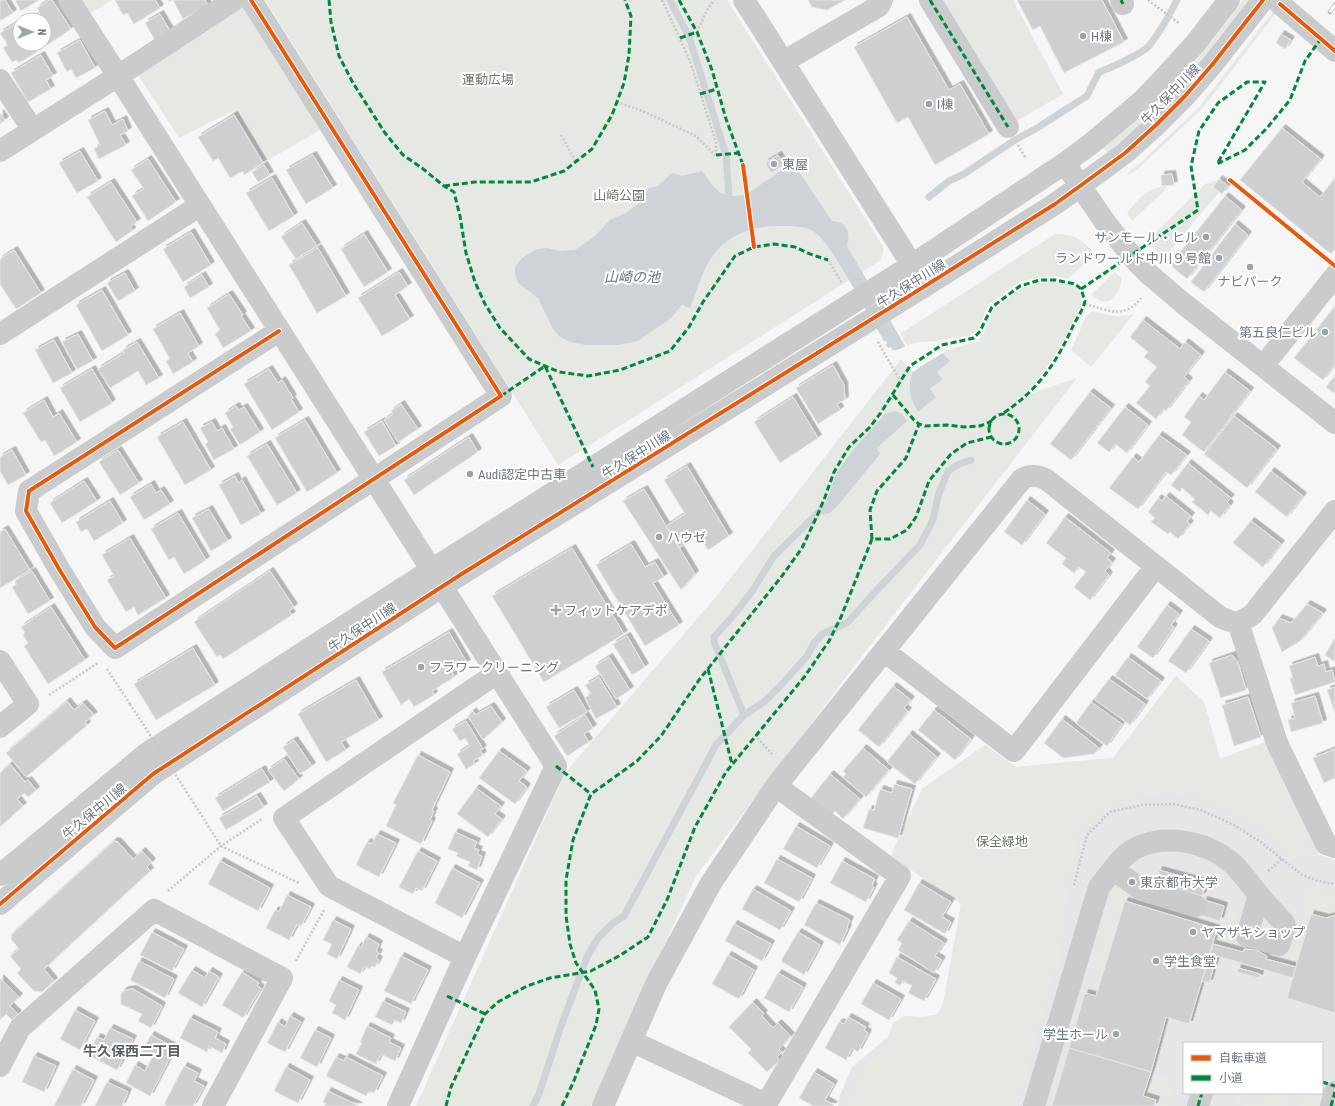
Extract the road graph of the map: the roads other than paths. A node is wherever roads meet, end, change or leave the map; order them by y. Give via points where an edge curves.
1 (69, 0) edge
2 (234, 0) edge
3 (251, 0) edge
4 (744, 0) edge
5 (882, 0) edge
6 (930, 0) edge
7 (1230, 0) edge
8 (1271, 2) edge
9 (1335, 51) edge
10 (783, 62) junction
11 (118, 76) junction
12 (0, 80) edge
13 (1008, 127) dead end
14 (33, 130) junction
15 (0, 151) edge
16 (1065, 163) junction
17 (1080, 186) junction
18 (199, 206) junction
19 (912, 265) junction
20 (1331, 267) edge
21 (279, 331) junction
22 (0, 334) edge
23 (1263, 366) junction
24 (1335, 423) edge
25 (374, 479) junction
26 (1335, 511) edge
27 (1156, 566) junction
28 (437, 578) junction
29 (1238, 622) junction
30 (884, 651) junction
31 (0, 661) edge
32 (497, 673) junction
33 (0, 727) edge
34 (776, 786) junction
35 (1335, 847) edge
36 (1113, 869) junction
37 (0, 875) edge
38 (1259, 895) dead end
39 (0, 904) edge
40 (1196, 906) dead end
41 (465, 957) junction
42 (630, 1041) junction
43 (0, 1066) edge
44 (1323, 1082) edge
45 (1335, 1086) edge
46 (1335, 1092) edge
47 (1202, 1094) edge
48 (766, 1105) edge
49 (213, 1106) edge
50 (398, 1106) edge
51 (603, 1106) edge
52 (1034, 1106) edge
53 (1198, 1106) edge
54 (1331, 1106) edge

1 - 11 street
2 - 11 street
3 - 25 street via 501,396
4 - 10 street
5 - 10 street via 880,6
6 - 13 street
7 - 16 street, 牛久保中川線 via 1196,44 1153,90 1114,126
8 - 9 street
8 - 17 street, 牛久保中川線 via 1156,125 1125,153
10 - 19 street
11 - 14 street
11 - 18 street
12 - 14 street
14 - 15 street
16 - 17 street
16 - 19 street, 牛久保中川線
17 - 23 street, bridge via 1135,260 1147,285 1184,304
17 - 28 street, 牛久保中川線 via 925,286
18 - 21 street
18 - 22 street
19 - 28 street, 牛久保中川線
20 - 23 street
21 - 25 street
21 - 25 street via 29,491 26,511 95,628 115,648
23 - 24 street
25 - 28 street
26 - 29 street via 1253,614
27 - 29 street via 1220,617
27 - 30 street via 1047,480 1032,475 1018,483
27 - 30 street via 1014,751
28 - 32 street
28 - 37 street, 牛久保中川線 via 146,754
28 - 39 street, 牛久保中川線 via 153,774
29 - 35 street via 1277,743 1326,844
30 - 34 street
31 - 33 street via 28,704
32 - 41 street via 556,766
32 - 41 street via 284,818 329,886
34 - 42 street via 711,883 656,984
34 - 48 street via 900,876
36 - 38 street via 1135,849 1150,844 1163,841 1192,843 1213,851 1232,863
36 - 40 street via 1142,890
36 - 52 street via 1099,887
41 - 50 street
42 - 48 street
42 - 51 street
43 - 49 street via 20,1028 154,910 282,978
44 - 45 street
46 - 54 street
47 - 53 street

